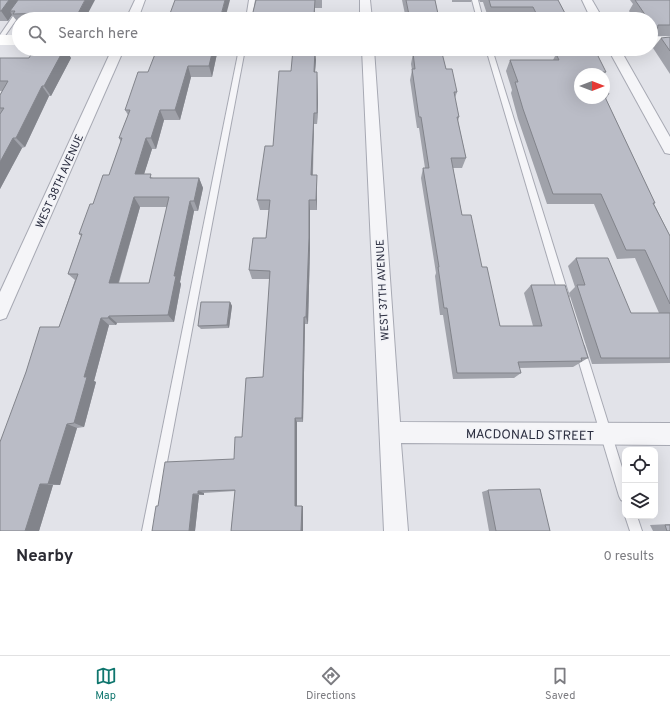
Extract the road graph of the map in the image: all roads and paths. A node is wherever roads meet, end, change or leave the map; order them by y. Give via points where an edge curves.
1 (27, 0) edge
2 (140, 0) edge
3 (252, 0) edge
4 (365, 0) edge
5 (474, 0) edge
6 (587, 0) edge
7 (19, 12) edge
8 (135, 12) edge
9 (249, 12) edge
10 (366, 12) edge
11 (478, 12) edge
12 (593, 12) edge
13 (12, 22) edge
14 (0, 39) edge
15 (12, 40) edge
16 (658, 42) edge
17 (670, 42) edge
18 (115, 56) edge
19 (241, 56) edge
20 (368, 56) edge
21 (491, 56) edge
22 (618, 56) edge
23 (670, 149) edge
24 (568, 308) edge
25 (0, 312) edge
26 (577, 338) edge
27 (390, 432) junction
28 (606, 434) junction
29 (670, 434) edge
30 (622, 486) edge
31 (632, 519) edge
32 (148, 531) edge
33 (396, 531) edge
34 (636, 531) edge

1 - 7 lane
2 - 8 street
3 - 9 lane
4 - 10 street
5 - 11 lane
6 - 12 street
13 - 14 lane
14 - 15 street
16 - 17 street
18 - 25 street, WEST 38TH AVENUE
19 - 32 lane
20 - 27 street, WEST 37TH AVENUE
21 - 24 lane
22 - 23 street
26 - 28 lane
27 - 28 street, MACDONALD STREET
27 - 33 street, WEST 37TH AVENUE
28 - 29 street, MACDONALD STREET
28 - 30 lane
31 - 34 lane

